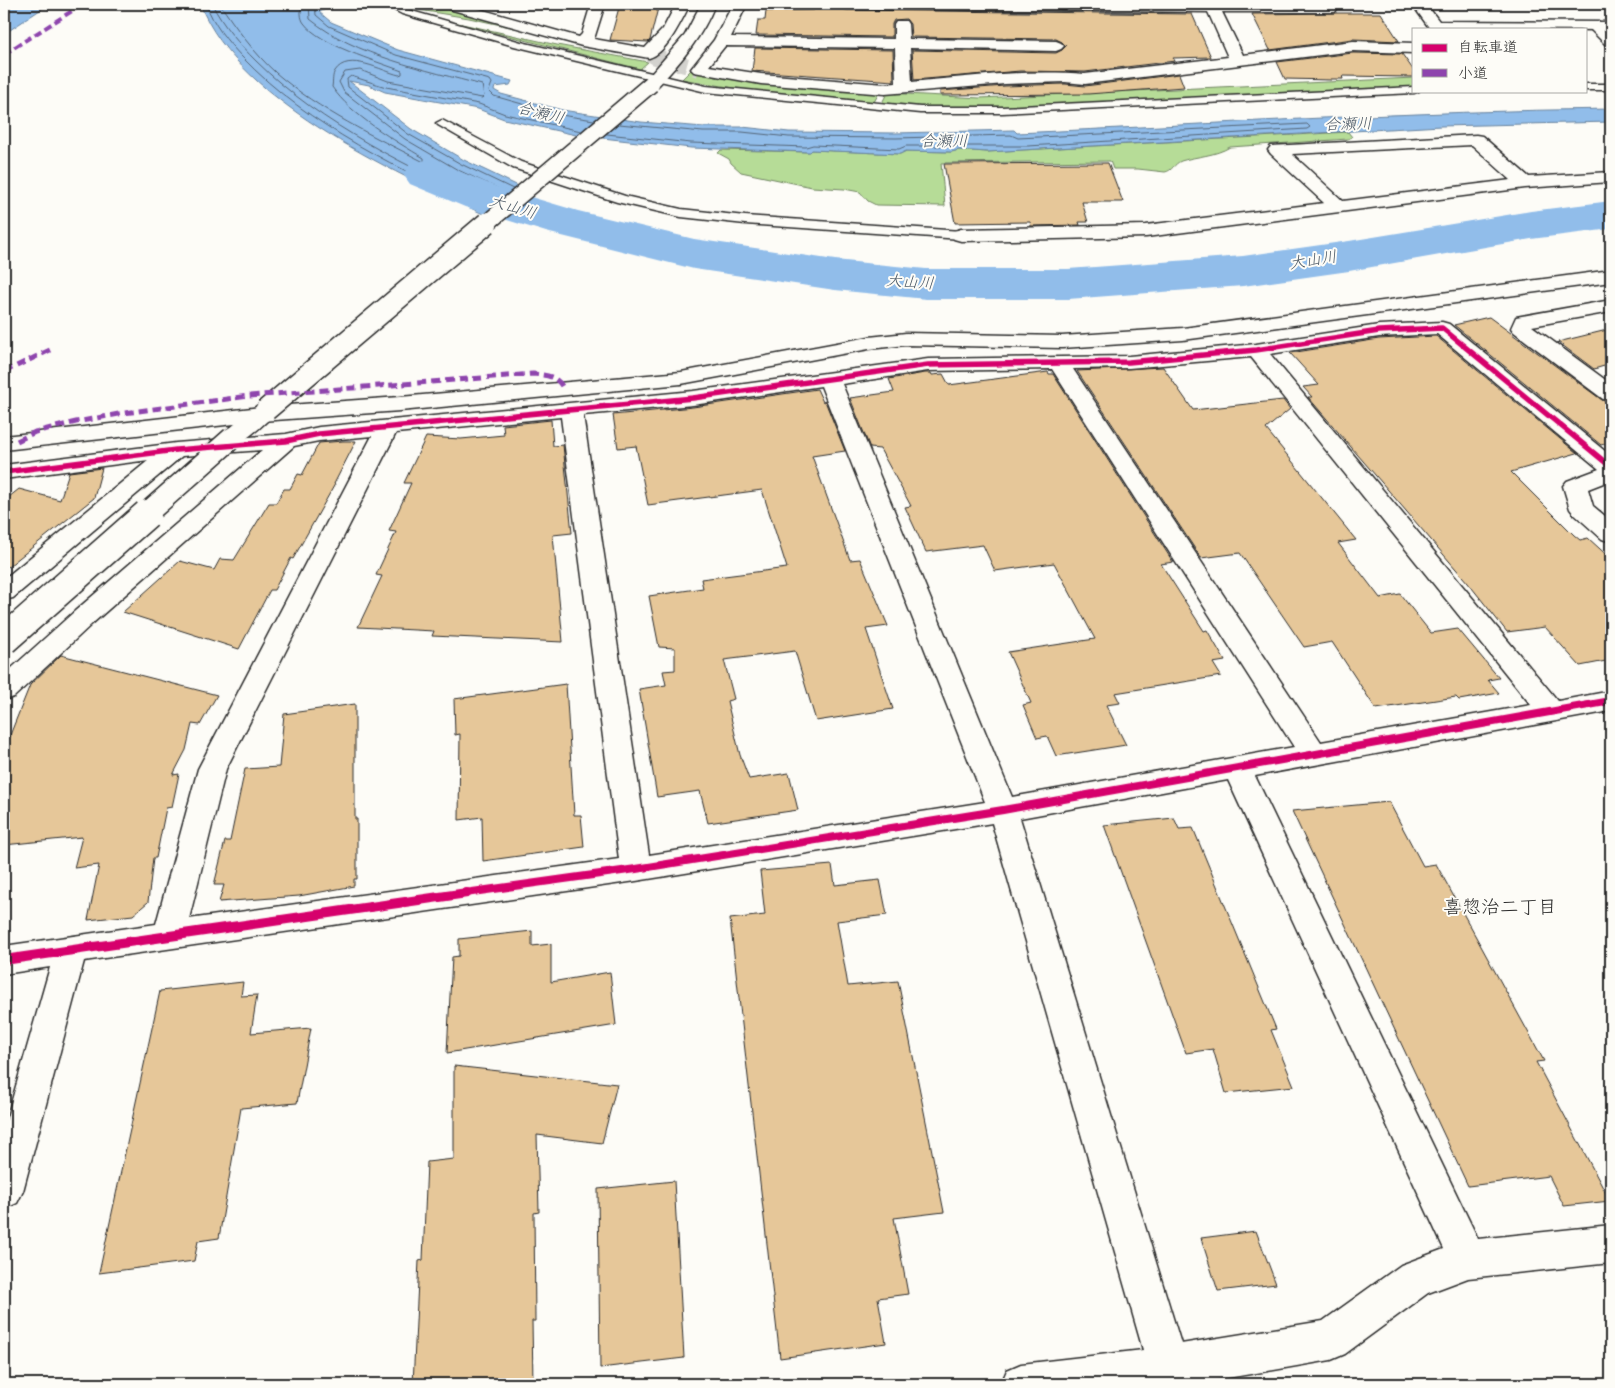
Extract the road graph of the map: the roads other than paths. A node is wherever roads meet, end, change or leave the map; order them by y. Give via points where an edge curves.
1 (388, 4) edge
2 (455, 4) edge
3 (598, 4) edge
4 (683, 4) edge
5 (708, 4) edge
6 (740, 4) edge
7 (846, 4) edge
8 (882, 4) edge
9 (900, 4) edge
10 (934, 4) edge
11 (1419, 4) edge
12 (1047, 5) edge
13 (1212, 6) edge
14 (1328, 6) edge
15 (405, 12) junction
16 (1556, 12) dead end
17 (1568, 26) junction
18 (1594, 26) junction
19 (1611, 26) edge
20 (1436, 27) edge
21 (1547, 27) edge
22 (566, 38) junction
23 (721, 41) junction
24 (582, 42) junction
25 (902, 43) junction
26 (1611, 44) edge
27 (1056, 46) junction
28 (1353, 46) junction
29 (1412, 48) edge
30 (1237, 59) junction
31 (1065, 77) junction
32 (654, 81) junction
33 (1588, 87) edge
34 (1611, 87) edge
35 (904, 88) junction
36 (1412, 90) edge
37 (442, 123) dead end
38 (1611, 178) edge
39 (1525, 184) junction
40 (1339, 207) junction
41 (961, 235) joint
42 (1611, 276) edge
43 (1611, 306) edge
44 (1256, 350) junction
45 (1058, 363) junction
46 (829, 379) junction
47 (1611, 394) edge
48 (571, 411) junction
49 (263, 412) junction
50 (388, 427) junction
51 (286, 441) junction
52 (4, 443) edge
53 (176, 450) junction
54 (1611, 467) edge
55 (1611, 472) edge
56 (6, 474) edge
57 (1611, 534) edge
58 (4, 592) edge
59 (4, 640) edge
60 (4, 690) edge
61 (1611, 701) edge
62 (1551, 711) junction
63 (1313, 753) junction
64 (1237, 768) junction
65 (1003, 810) junction
66 (636, 870) junction
67 (169, 935) junction
68 (72, 951) junction
69 (4, 960) edge
70 (4, 1191) edge
71 (1611, 1244) edge
72 (1468, 1259) junction
73 (1170, 1375) edge
74 (1021, 1384) edge

1 - 15 lane
2 - 22 street
3 - 24 street via 589,36
4 - 24 street via 669,31 649,53
5 - 32 street via 692,35
6 - 23 street
7 - 8 street
8 - 9 street
9 - 10 street
9 - 25 street
10 - 12 street
11 - 20 street
12 - 13 street
12 - 27 street
13 - 14 street
13 - 30 street
14 - 28 street
15 - 22 lane via 457,19 548,39
15 - 32 lane
16 - 17 street
17 - 18 street
17 - 21 street
18 - 19 street
18 - 26 lane
20 - 21 street
22 - 24 street
23 - 25 street
23 - 35 street via 699,69 761,79
25 - 27 street
25 - 35 street
27 - 31 street
28 - 29 street
28 - 30 street
30 - 31 street via 1085,79
31 - 35 street
32 - 36 lane via 920,110 1058,108
32 - 49 street, bridge
33 - 34 lane
37 - 41 lane via 517,165 681,213
38 - 39 street
39 - 40 street
39 - 40 street via 1476,140 1277,150
40 - 41 street via 1146,231
42 - 49 street via 1183,334 1062,342 906,339 681,378 400,404
43 - 47 street via 1523,321 1521,328
44 - 45 street via 1129,362
44 - 54 street via 1380,331 1442,328
44 - 62 street
45 - 46 street via 928,364
45 - 63 street
46 - 48 street
46 - 65 street
48 - 50 street
48 - 66 street
49 - 52 street
49 - 59 street, bridge
50 - 51 street
50 - 67 street via 212,769
51 - 53 street
51 - 60 street
53 - 56 street
53 - 58 street
55 - 57 street via 1575,486 1582,509
61 - 62 street
62 - 63 street
63 - 64 street
64 - 65 street
64 - 72 street
65 - 66 street
65 - 73 street
66 - 67 street
67 - 68 street
68 - 69 street
68 - 70 street
71 - 72 street
72 - 73 street via 1415,1279 1331,1340
73 - 74 street

